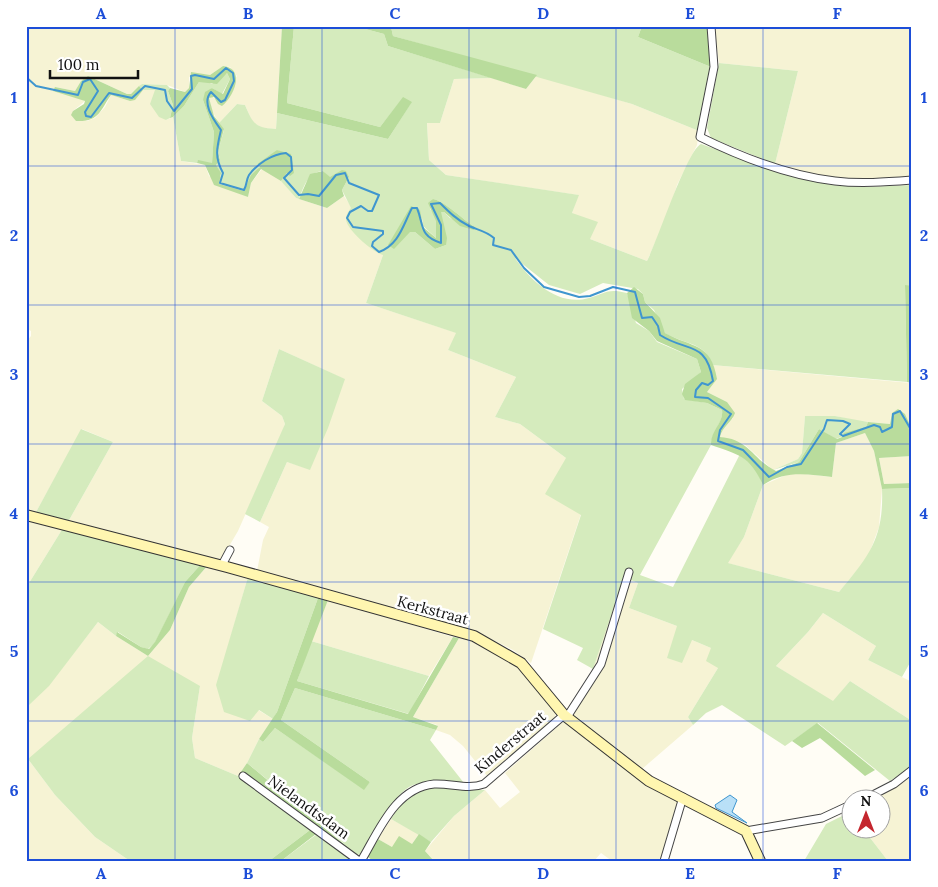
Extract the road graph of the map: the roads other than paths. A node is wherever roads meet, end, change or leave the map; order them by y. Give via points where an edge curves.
1 (711, 26) edge
2 (912, 180) edge
3 (26, 515) edge
4 (230, 550) dead end
5 (222, 566) junction
6 (629, 572) dead end
7 (565, 716) junction
8 (912, 770) edge
9 (243, 776) dead end
10 (882, 790) edge
11 (683, 797) junction
12 (840, 810) edge
13 (746, 831) junction
14 (360, 861) edge
15 (664, 861) edge
16 (760, 861) edge

1 - 2 street via 714,67 700,137 772,165 821,179 861,183
3 - 5 street, Kerkstraat
4 - 5 street
5 - 7 street, Kerkstraat via 474,636 521,663
6 - 7 street, Kinderstraat via 601,664
7 - 11 street, Kerkstraat via 649,781
7 - 14 street, Kinderstraat via 484,784 475,787 435,784 407,792
8 - 10 street
9 - 14 street, Nielandtsdam
11 - 13 street, Kerkstraat
11 - 15 street
12 - 13 street via 822,818
13 - 16 street

